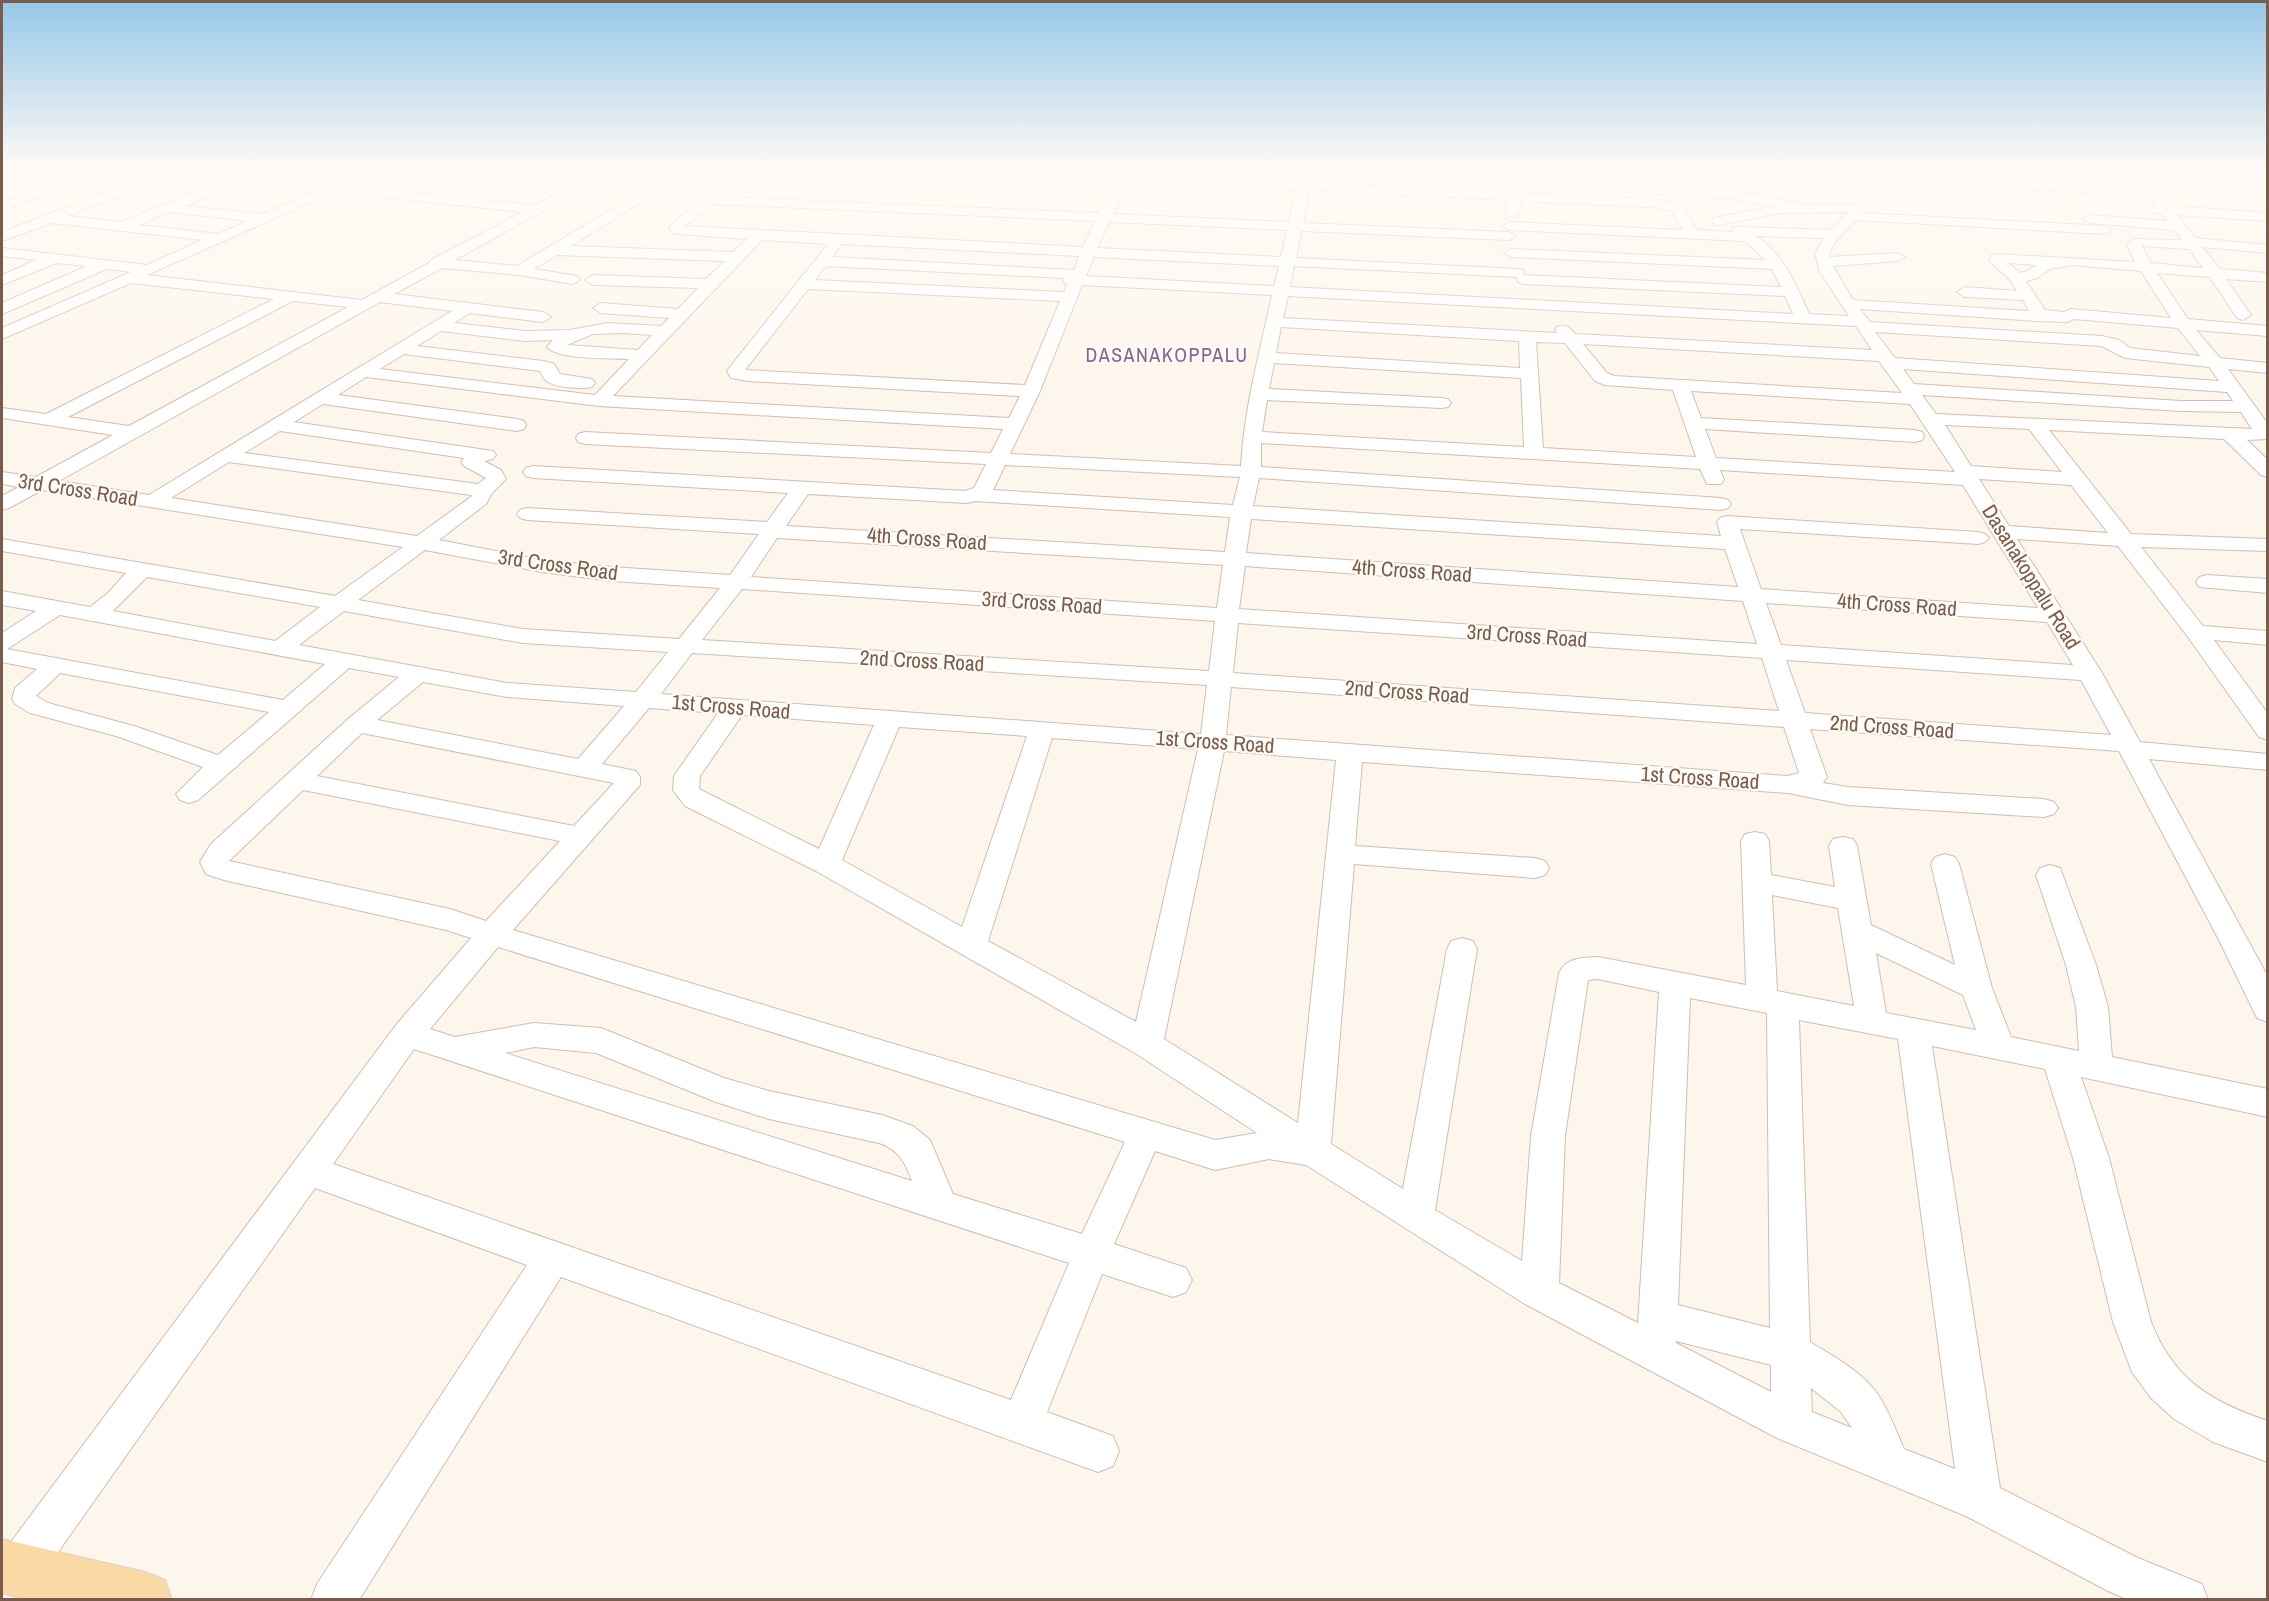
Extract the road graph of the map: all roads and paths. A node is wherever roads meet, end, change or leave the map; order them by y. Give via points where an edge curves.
1 (204, 245) edge
2 (470, 245) edge
3 (561, 245) edge
4 (749, 245) edge
5 (835, 245) edge
6 (980, 245) edge
7 (992, 245) edge
8 (1087, 245) edge
9 (1290, 245) edge
10 (1510, 245) edge
11 (1758, 245) edge
12 (1827, 245) edge
13 (2133, 245) edge
14 (2193, 245) edge
15 (2214, 245) edge
16 (1085, 249) junction
17 (2268, 249) edge
18 (552, 250) junction
19 (2, 252) edge
20 (1511, 253) junction
21 (737, 257) junction
22 (1898, 257) dead end
23 (54, 258) junction
24 (1287, 259) junction
25 (2204, 260) junction
26 (822, 261) junction
27 (1825, 262) junction
28 (2061, 262) junction
29 (436, 263) junction
30 (105, 264) junction
31 (1775, 265) junction
32 (2268, 265) edge
33 (2145, 266) junction
34 (147, 269) junction
35 (519, 271) junction
36 (2214, 272) junction
37 (1519, 274) junction
38 (129, 278) junction
39 (1073, 278) junction
40 (2017, 278) junction
41 (2268, 278) edge
42 (572, 279) dead end
43 (2, 280) edge
44 (593, 280) dead end
45 (710, 284) junction
46 (804, 284) junction
47 (1282, 292) junction
48 (1791, 292) junction
49 (1965, 292) dead end
50 (291, 296) junction
51 (2028, 296) junction
52 (1065, 297) junction
53 (368, 300) junction
54 (1543, 306) junction
55 (469, 307) junction
56 (601, 308) dead end
57 (2, 309) edge
58 (684, 314) junction
59 (2038, 314) junction
60 (2243, 315) dead end
61 (543, 317) dead end
62 (1859, 318) junction
63 (1803, 319) junction
64 (1273, 322) junction
65 (2183, 324) junction
66 (439, 326) junction
67 (667, 331) junction
68 (2268, 332) edge
69 (2, 334) edge
70 (2013, 334) junction
71 (570, 335) junction
72 (1527, 336) junction
73 (1570, 338) junction
74 (2055, 338) junction
75 (2198, 342) junction
76 (2221, 344) dead end
77 (402, 349) junction
78 (2023, 351) dead end
79 (2123, 353) junction
80 (644, 355) junction
81 (2067, 355) dead end
82 (1884, 356) junction
83 (1267, 358) junction
84 (2215, 363) junction
85 (1441, 368) junction
86 (2268, 368) edge
87 (1529, 371) junction
88 (364, 372) junction
89 (2001, 372) junction
90 (737, 374) junction
91 (2129, 380) junction
92 (615, 384) junction
93 (1680, 386) junction
94 (2231, 387) junction
95 (502, 389) junction
96 (1027, 391) junction
97 (1259, 394) junction
98 (1912, 394) junction
99 (2024, 396) junction
100 (319, 398) junction
101 (1365, 400) junction
102 (598, 401) junction
103 (1442, 403) junction
104 (699, 407) junction
105 (2246, 407) junction
106 (2, 413) edge
107 (1931, 419) junction
108 (49, 420) junction
109 (491, 423) junction
110 (1694, 423) junction
111 (1010, 424) junction
112 (276, 425) junction
113 (517, 425) dead end
114 (2035, 425) junction
115 (130, 432) junction
116 (2229, 434) junction
117 (1915, 436) dead end
118 (1252, 437) junction
119 (585, 438) dead end
120 (392, 441) junction
121 (1361, 443) junction
122 (1443, 448) junction
123 (476, 453) junction
124 (1534, 454) junction
125 (225, 456) junction
126 (993, 458) junction
127 (1710, 465) junction
128 (313, 468) junction
129 (2268, 471) edge
130 (533, 472) dead end
131 (1251, 472) junction
132 (1967, 476) junction
133 (2, 478) edge
134 (2077, 478) junction
135 (39, 484) junction
136 (807, 488) junction
137 (482, 491) junction
138 (976, 495) junction
139 (151, 502) junction
140 (2, 504) edge
141 (1241, 513) junction
142 (1724, 513) junction
143 (527, 514) dead end
144 (771, 530) junction
145 (2003, 532) junction
146 (1978, 538) dead end
147 (2125, 540) junction
148 (421, 543) junction
149 (1734, 543) junction
150 (2, 545) edge
151 (2268, 545) edge
152 (1235, 559) junction
153 (142, 569) junction
154 (736, 582) junction
155 (2207, 582) dead end
156 (2268, 586) edge
157 (1752, 594) junction
158 (2, 598) edge
159 (342, 603) junction
160 (58, 607) junction
161 (96, 614) junction
162 (1227, 616) junction
163 (2054, 616) junction
164 (2196, 632) junction
165 (2268, 638) edge
166 (2, 643) edge
167 (685, 646) junction
168 (280, 648) junction
169 (1772, 652) junction
170 (2, 655) edge
171 (344, 660) junction
172 (55, 665) junction
173 (418, 673) junction
174 (2090, 673) junction
175 (1221, 679) junction
176 (643, 700) junction
177 (288, 708) junction
178 (735, 708) junction
179 (889, 720) junction
180 (1796, 720) junction
181 (357, 724) junction
182 (1042, 730) junction
183 (2268, 732) edge
184 (1213, 741) junction
185 (2129, 747) junction
186 (1350, 752) junction
187 (2268, 762) edge
188 (222, 765) junction
189 (585, 767) junction
190 (297, 780) junction
191 (1788, 785) junction
192 (189, 794) dead end
193 (2044, 808) dead end
194 (580, 836) junction
195 (1755, 841) dead end
196 (1843, 846) dead end
197 (1341, 854) junction
198 (826, 864) junction
199 (1945, 864) dead end
200 (1535, 868) dead end
201 (2050, 875) dead end
202 (1757, 882) junction
203 (1852, 900) junction
204 (1857, 931) junction
205 (492, 934) junction
206 (971, 946) junction
207 (1462, 949) dead end
208 (1675, 983) junction
209 (1976, 988) junction
210 (1773, 1002) junction
211 (2268, 1010) edge
212 (1872, 1022) junction
213 (1913, 1029) junction
214 (407, 1034) junction
215 (1147, 1044) junction
216 (1999, 1047) junction
217 (453, 1049) junction
218 (2058, 1059) junction
219 (2096, 1066) junction
220 (2268, 1103) edge
221 (1145, 1135) junction
222 (1313, 1150) junction
223 (307, 1170) junction
224 (940, 1206) junction
225 (1416, 1217) junction
226 (1091, 1254) junction
227 (554, 1258) junction
228 (1173, 1280) dead end
229 (1539, 1292) junction
230 (1657, 1335) junction
231 (1791, 1352) junction
232 (1022, 1424) junction
233 (1792, 1424) junction
234 (2268, 1442) edge
235 (1098, 1451) dead end
236 (1889, 1463) junction
237 (1981, 1501) junction
238 (10, 1568) edge
239 (146, 1599) edge
240 (333, 1599) edge
241 (2186, 1599) edge

1 - 34 street
2 - 29 street
3 - 18 street
4 - 21 street
5 - 26 street
6 - 16 street
7 - 16 street
8 - 16 street
9 - 24 street
10 - 20 street
11 - 31 street
12 - 27 street via 1822,253
13 - 33 street via 2130,249
14 - 25 street
15 - 17 street
16 - 24 street
16 - 39 street
18 - 21 street
18 - 35 street
19 - 23 street
20 - 31 street
20 - 37 street
21 - 45 street
22 - 27 street
23 - 30 street
23 - 43 street
24 - 37 street
24 - 47 street
25 - 32 street
25 - 36 street
26 - 39 street
26 - 46 street
27 - 62 street, Dasanakoppalu Road via 1827,272
28 - 33 street
28 - 40 street
28 - 40 street via 1997,258
29 - 35 street
29 - 53 street
30 - 34 street
30 - 57 street
31 - 48 street
33 - 36 street
33 - 65 street
34 - 38 street
35 - 42 street
36 - 41 street
36 - 60 street
37 - 48 street
37 - 54 street
38 - 50 street
38 - 69 street
39 - 47 street
39 - 52 street
40 - 51 street
44 - 45 street
45 - 58 street
46 - 52 street
46 - 90 street
47 - 54 street
47 - 64 street
48 - 63 street
49 - 51 street
50 - 53 street
50 - 108 street
51 - 59 street
52 - 96 street
53 - 55 street
53 - 115 street
54 - 63 street
54 - 73 street
55 - 61 street
55 - 66 street
56 - 58 street
58 - 67 street
59 - 62 street
59 - 65 street
62 - 63 street
62 - 70 street
62 - 82 street, Dasanakoppalu Road
64 - 72 street
64 - 83 street
65 - 68 street
65 - 75 street
66 - 71 street via 525,336
66 - 77 street
67 - 71 street via 602,329
67 - 80 street
70 - 74 street
70 - 78 street
71 - 80 street via 555,349
72 - 73 street
72 - 87 street
73 - 82 street
73 - 93 street via 1605,380
74 - 79 street via 2106,342
74 - 81 street
75 - 76 street
75 - 84 street
77 - 88 street
77 - 92 street via 543,366 561,381
79 - 84 street
79 - 91 street via 2136,373
80 - 92 street
82 - 89 street
82 - 98 street, Dasanakoppalu Road
83 - 85 street
83 - 97 street
84 - 86 street
84 - 94 street
85 - 87 street
85 - 103 street
87 - 124 street
88 - 95 street
88 - 100 street
89 - 91 street
89 - 99 street
90 - 96 street
90 - 104 street
91 - 94 street
92 - 102 street
93 - 98 street
93 - 110 street
94 - 105 street
95 - 102 street
95 - 109 street via 502,413
96 - 111 street
97 - 101 street
97 - 118 street
98 - 99 street
98 - 107 street, Dasanakoppalu Road
99 - 105 street
100 - 109 street
100 - 112 street
101 - 103 street
101 - 121 street
102 - 104 street
103 - 122 street
104 - 111 street
105 - 116 street via 2265,434
106 - 108 street
107 - 114 street
107 - 132 street, Dasanakoppalu Road
108 - 115 street
109 - 113 street
109 - 123 street
110 - 117 street
110 - 127 street
111 - 126 street
112 - 120 street
112 - 125 street
114 - 116 street
114 - 134 street
115 - 135 street
116 - 129 street
118 - 121 street
118 - 131 street
119 - 126 street
120 - 123 street
120 - 128 street
121 - 122 street
122 - 124 street
123 - 137 street via 471,462 494,474 496,479
124 - 127 street
125 - 128 street
125 - 139 street
126 - 131 street
126 - 138 street via 982,492
127 - 132 street
127 - 142 street
128 - 137 street
130 - 136 street
131 - 141 street
131 - 142 street
132 - 134 street
132 - 145 street, Dasanakoppalu Road
133 - 135 street, 3rd Cross Road
134 - 147 street
135 - 139 street, 3rd Cross Road
135 - 140 street
136 - 138 street
136 - 144 street via 800,490
137 - 148 street via 479,500
138 - 141 street
139 - 148 street, 3rd Cross Road
141 - 149 street
141 - 152 street
142 - 146 street
142 - 149 street
143 - 144 street, 4th Cross Road
144 - 152 street, 4th Cross Road
144 - 154 street
145 - 147 street
145 - 163 street, Dasanakoppalu Road
147 - 151 street
147 - 164 street
148 - 154 street, 3rd Cross Road via 542,566
148 - 159 street
149 - 157 street
150 - 153 street, 2nd Cross Road
152 - 157 street, 4th Cross Road
152 - 162 street
153 - 159 street, 2nd Cross Road
153 - 161 street
154 - 162 street, 3rd Cross Road
154 - 167 street
155 - 156 street
157 - 163 street, 4th Cross Road
157 - 169 street
158 - 160 street, 1st Cross Road
159 - 167 street, 2nd Cross Road via 523,636
159 - 168 street
160 - 161 street, 1st Cross Road
160 - 166 street
161 - 168 street, 1st Cross Road
162 - 169 street, 3rd Cross Road
162 - 175 street
163 - 174 street, Dasanakoppalu Road
164 - 165 street
164 - 183 street
167 - 175 street, 2nd Cross Road
167 - 176 street
168 - 171 street, 1st Cross Road
169 - 174 street, 3rd Cross Road
169 - 180 street
170 - 172 street
171 - 173 street, 1st Cross Road
171 - 177 street
172 - 177 street
172 - 188 street via 32,683 24,699 39,708 125,731
173 - 176 street, 1st Cross Road via 507,690
173 - 181 street
174 - 185 street, Dasanakoppalu Road
175 - 180 street, 2nd Cross Road
175 - 184 street
176 - 178 street, 1st Cross Road
176 - 189 street
177 - 188 street
178 - 179 street, 1st Cross Road
178 - 198 street via 687,776 686,793
179 - 182 street, 1st Cross Road
179 - 198 street
180 - 185 street, 2nd Cross Road
180 - 191 street via 1814,777
181 - 189 street
181 - 190 street
182 - 184 street, 1st Cross Road
182 - 206 street
184 - 186 street, 1st Cross Road
184 - 215 street
185 - 187 street, 2nd Cross Road
185 - 211 street, Dasanakoppalu Road
186 - 191 street, 1st Cross Road
186 - 197 street
188 - 192 street
189 - 194 street via 622,774 628,781
190 - 194 street
190 - 205 street via 221,851 214,862 216,867 450,920
191 - 193 street, 1st Cross Road via 1848,796
194 - 205 street
195 - 202 street
196 - 203 street
197 - 200 street
197 - 222 street
198 - 206 street
199 - 209 street
201 - 219 street via 2092,1007
202 - 203 street
202 - 210 street
203 - 204 street
204 - 209 street
204 - 212 street
205 - 214 street
205 - 221 street
206 - 215 street
207 - 225 street
208 - 210 street
208 - 229 street via 1588,967 1574,973 1548,1136
208 - 230 street
209 - 216 street
210 - 212 street
210 - 231 street
212 - 213 street
213 - 216 street
213 - 237 street
214 - 217 street
214 - 223 street
215 - 222 street
216 - 218 street
217 - 224 street
217 - 224 street via 534,1035 576,1036 601,1041 726,1092 882,1129 902,1136 918,1150
218 - 219 street
218 - 234 street via 2091,1158 2132,1322 2146,1359 2188,1405 2228,1428
219 - 220 street
221 - 222 street via 1215,1155 1269,1145
221 - 226 street
222 - 225 street
223 - 227 street
223 - 238 street
224 - 226 street
225 - 229 street
226 - 228 street
226 - 232 street
227 - 232 street
227 - 240 street
229 - 230 street
230 - 231 street
230 - 233 street
231 - 233 street
231 - 236 street via 1855,1398 1867,1414
232 - 235 street
233 - 236 street
236 - 237 street
237 - 241 street via 2124,1575
238 - 239 main road

